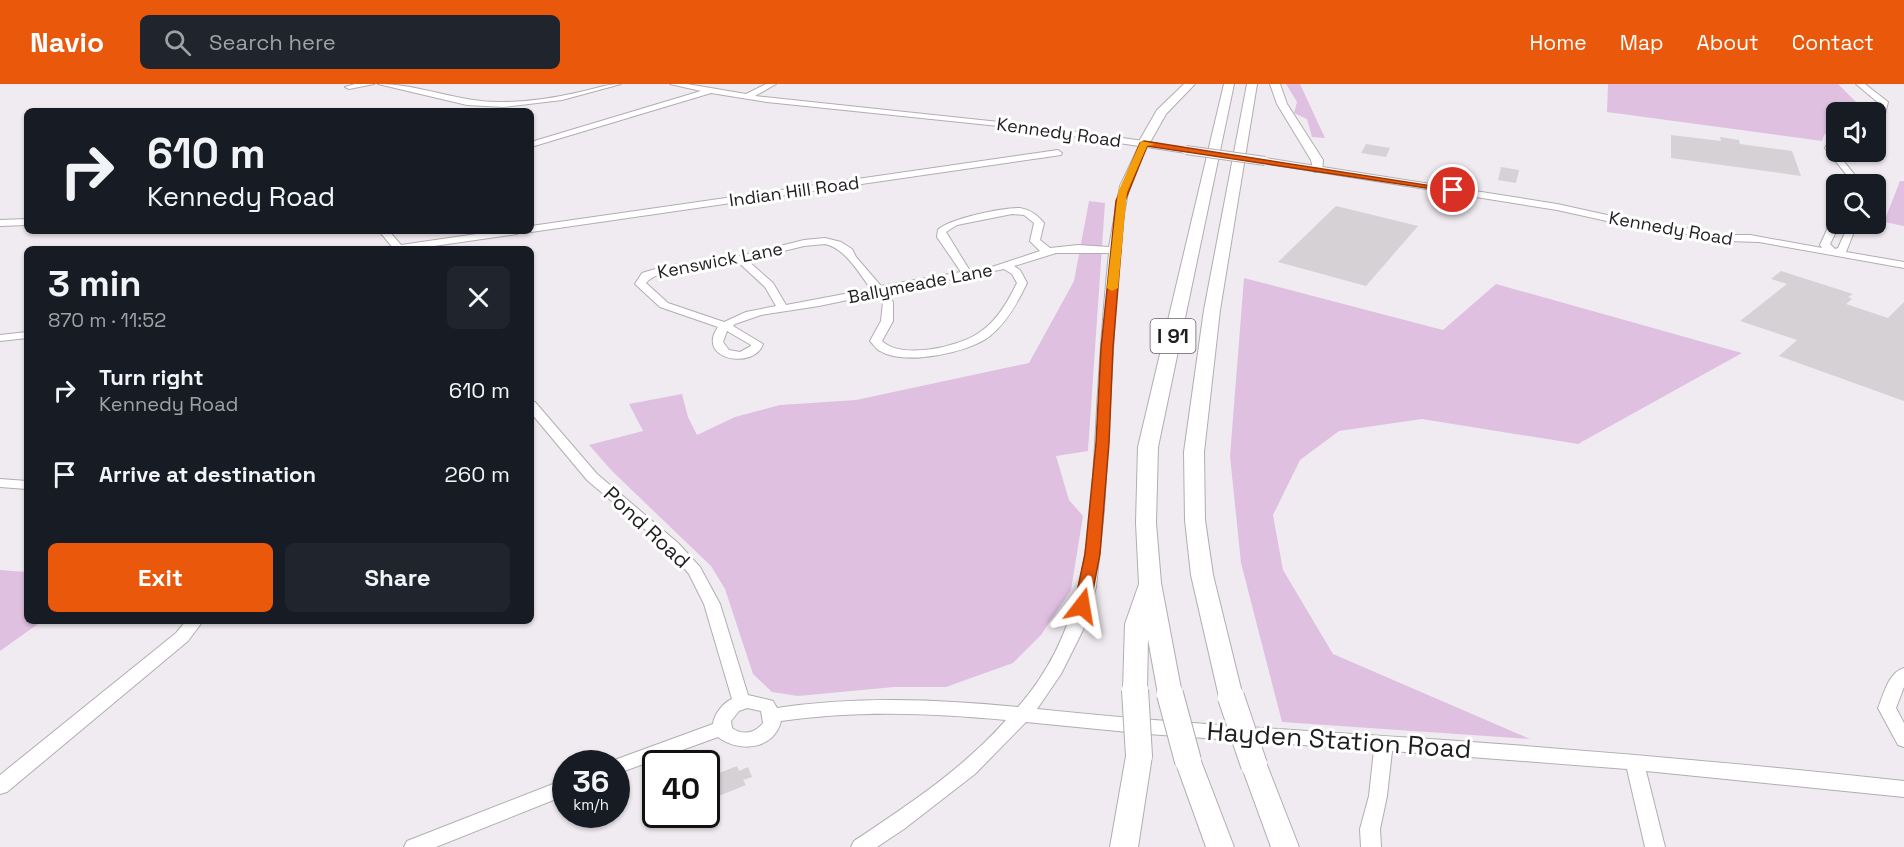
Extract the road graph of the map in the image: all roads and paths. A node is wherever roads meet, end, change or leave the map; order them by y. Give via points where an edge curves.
1 (370, 84) edge
2 (382, 84) edge
3 (617, 84) edge
4 (674, 84) edge
5 (772, 84) edge
6 (1190, 84) edge
7 (1229, 84) edge
8 (1252, 84) edge
9 (1275, 84) edge
10 (1849, 84) edge
11 (1860, 84) edge
12 (349, 87) dead end
13 (710, 91) junction
14 (746, 97) junction
15 (1872, 102) edge
16 (1882, 102) edge
17 (1144, 143) junction
18 (534, 144) edge
19 (1058, 153) dead end
20 (1840, 162) edge
21 (1318, 169) junction
22 (1850, 174) edge
23 (24, 222) edge
24 (0, 223) edge
25 (534, 229) edge
26 (386, 234) edge
27 (497, 234) edge
28 (1830, 234) edge
29 (1849, 234) edge
30 (396, 246) edge
31 (419, 246) edge
32 (1116, 251) junction
33 (1048, 252) junction
34 (1834, 253) junction
35 (740, 260) junction
36 (1902, 264) edge
37 (1006, 266) junction
38 (967, 274) junction
39 (880, 291) junction
40 (783, 309) junction
41 (725, 326) joint
42 (24, 335) edge
43 (0, 338) edge
44 (534, 409) edge
45 (0, 483) edge
46 (24, 485) edge
47 (1150, 582) junction
48 (193, 624) edge
49 (1904, 674) edge
50 (742, 702) junction
51 (773, 714) junction
52 (1020, 716) junction
53 (722, 728) junction
54 (1904, 740) edge
55 (1384, 743) junction
56 (630, 762) edge
57 (1635, 762) junction
58 (0, 786) edge
59 (1904, 789) edge
60 (552, 793) edge
61 (414, 847) edge
62 (861, 847) edge
63 (1124, 847) edge
64 (1220, 847) edge
65 (1285, 847) edge
66 (1371, 847) edge
67 (1655, 847) edge

1 - 12 street
2 - 3 street via 486,104 574,96
4 - 13 street, Kennedy Road
5 - 14 street
6 - 17 highway via 1161,112
7 - 47 highway, I 91 via 1151,428 1146,477
8 - 65 highway, I 91, bridge via 1212,310 1194,452 1195,520 1202,575 1231,697
9 - 21 highway via 1282,104 1317,160
10 - 15 street
11 - 16 street
13 - 14 street, Kennedy Road
13 - 18 street
14 - 17 street, Kennedy Road
17 - 21 street, Kennedy Road, bridge
17 - 32 street via 1123,192
19 - 25 street, Indian Hill Road
20 - 22 street
21 - 34 street, Kennedy Road
23 - 24 street
26 - 30 street
27 - 31 street
28 - 34 street via 1825,246
29 - 34 street via 1842,250
32 - 33 street, Ballymeade Lane
32 - 52 street via 1087,589 1059,660
33 - 37 street, Ballymeade Lane
33 - 38 street via 1035,242 1039,223 1027,213 1009,210 950,224 941,231 942,237
34 - 36 street, Kennedy Road
35 - 39 street, Kenswick Lane via 825,241 848,251
35 - 40 street via 769,285
35 - 41 street, Kenswick Lane via 654,271 640,284 664,305
37 - 38 street, Ballymeade Lane
37 - 39 street via 1016,272 1022,283 985,334 938,350 901,354 884,351 878,345 876,341 890,312
38 - 39 street, Ballymeade Lane
39 - 40 street, Ballymeade Lane
40 - 41 street, Ballymeade Lane
42 - 43 street
44 - 50 street, Pond Road via 592,477 673,546 695,571 711,604
45 - 46 street
47 - 63 highway, bridge via 1137,624 1139,756
47 - 64 highway, I 91, bridge via 1170,694 1188,761
48 - 58 street via 182,637
49 - 54 street via 1887,708
50 - 51 street via 760,702
50 - 53 street via 726,713
51 - 52 street, Hayden Station Road via 884,705
51 - 53 street via 768,730 752,740 733,739
52 - 55 street, Hayden Station Road
52 - 62 street via 956,780
53 - 56 street
55 - 57 street, Hayden Station Road
55 - 66 street via 1370,829
57 - 59 street, Hayden Station Road
57 - 67 street
60 - 61 street

